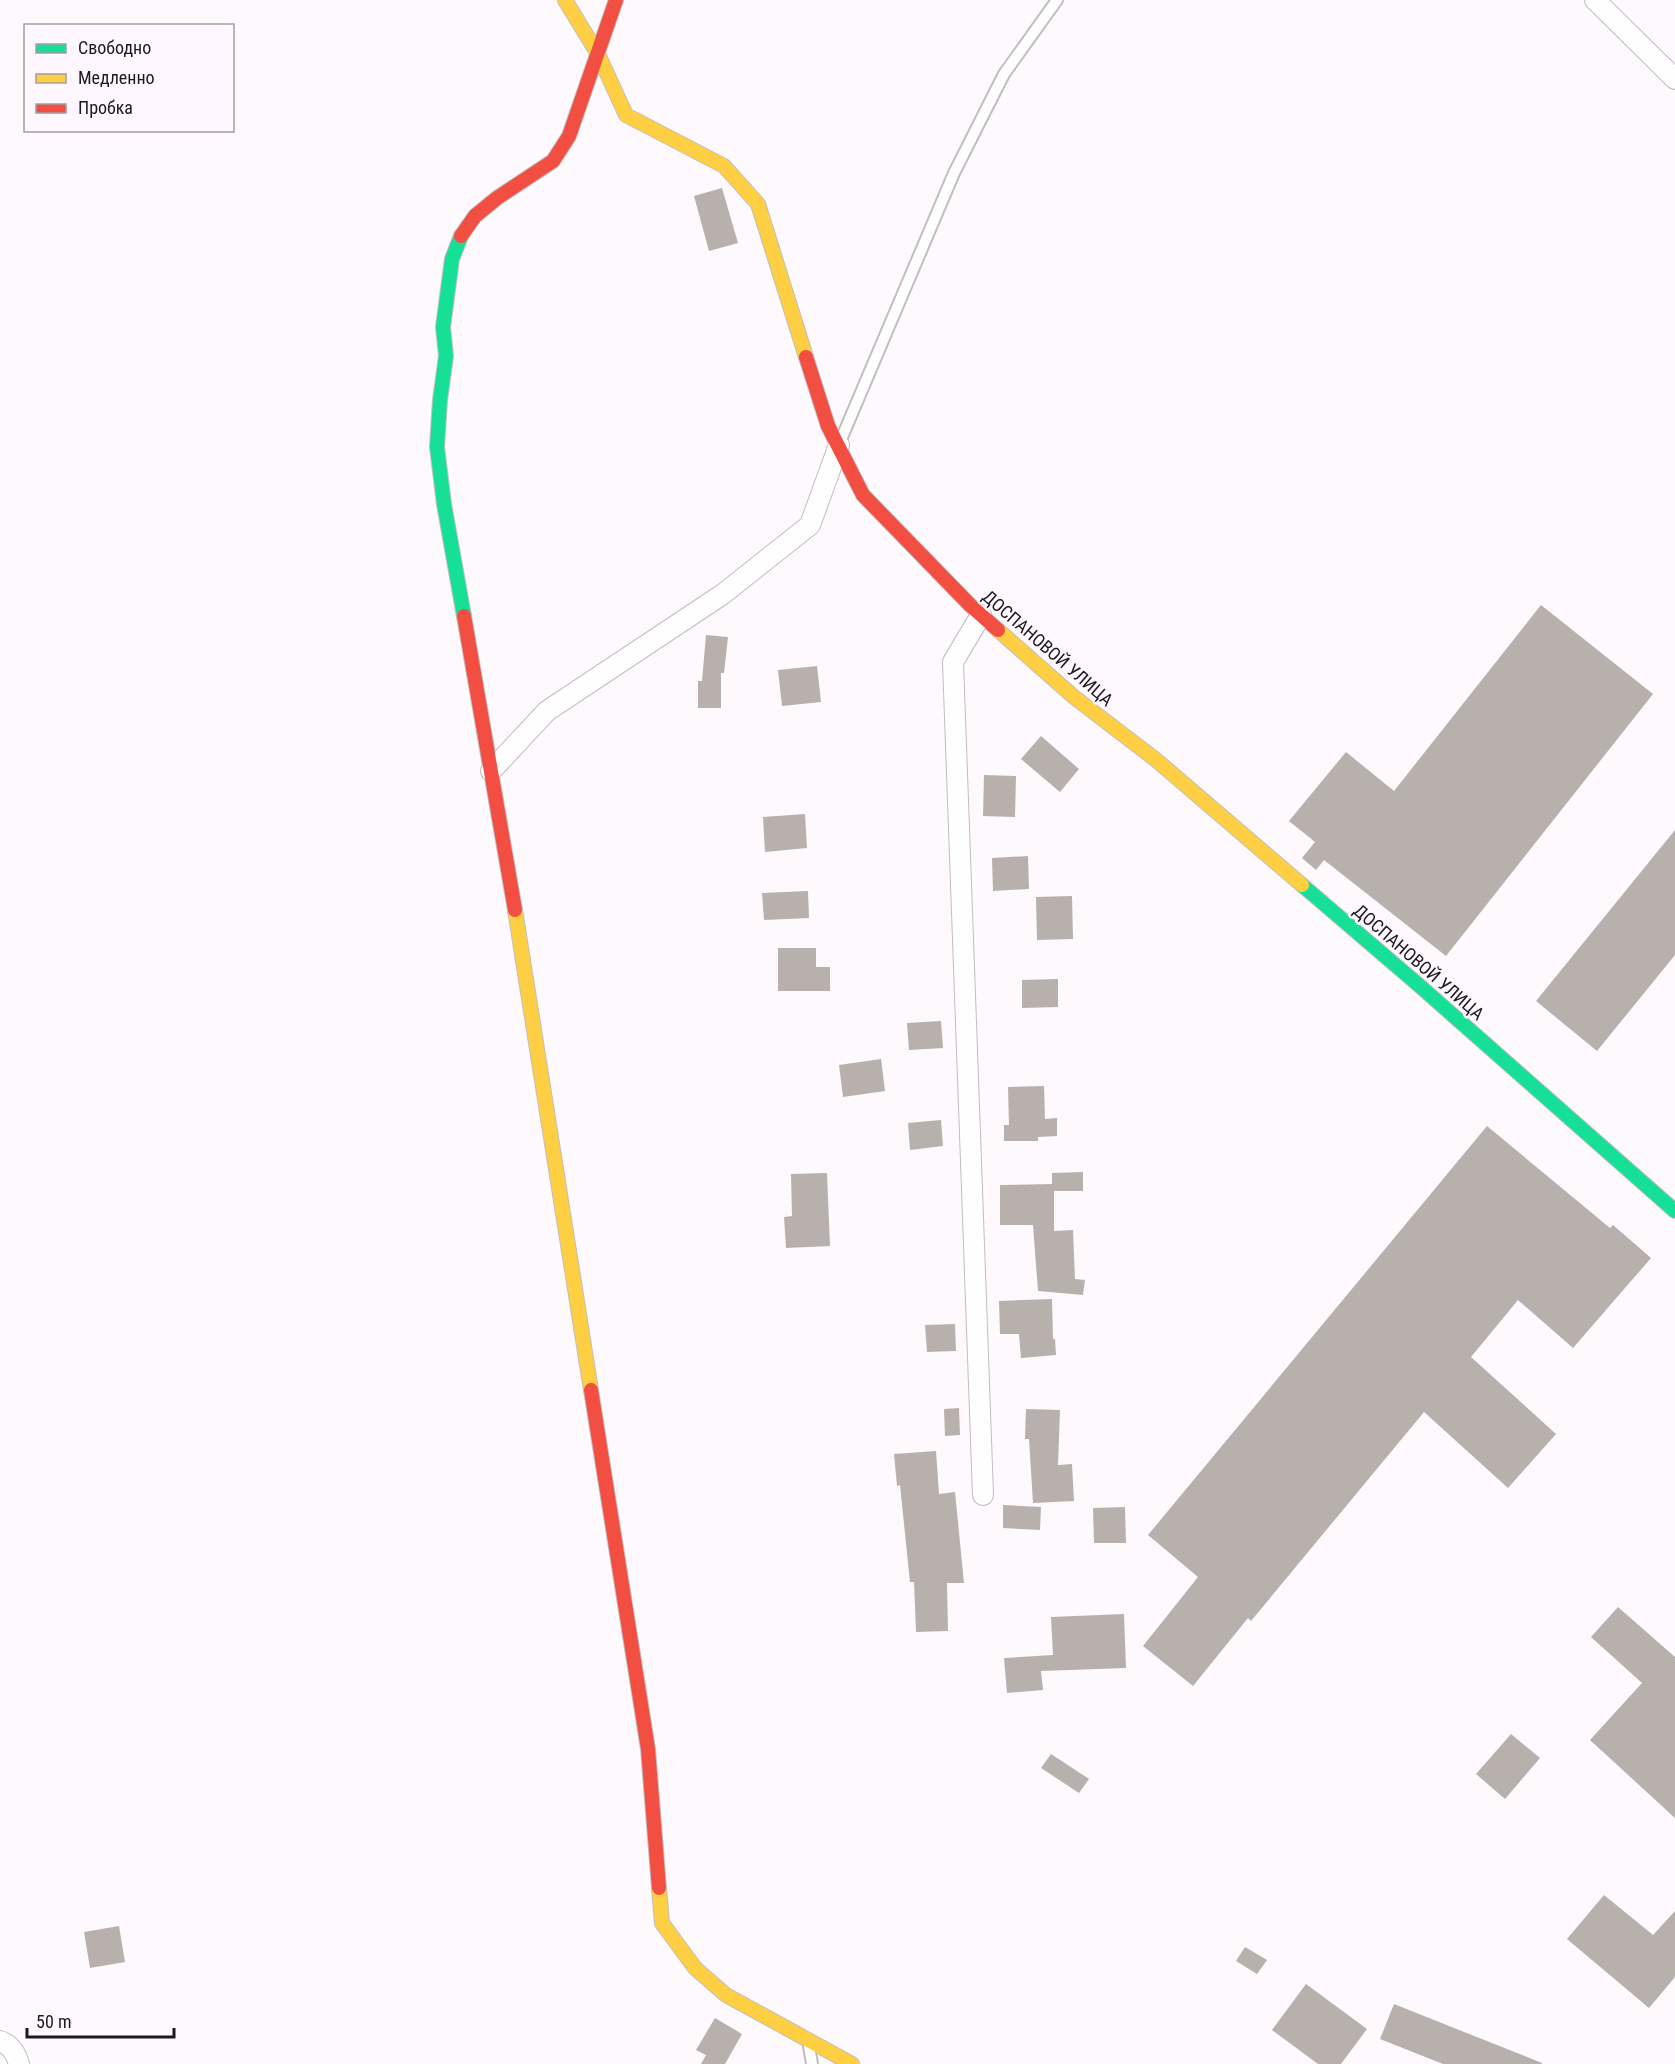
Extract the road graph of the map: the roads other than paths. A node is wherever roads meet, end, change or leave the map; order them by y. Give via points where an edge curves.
1 (565, 0) edge
2 (616, 0) edge
3 (1057, 0) edge
4 (1595, 0) edge
5 (598, 54) junction
6 (1675, 79) edge
7 (839, 445) junction
8 (981, 615) junction
9 (491, 771) junction
10 (1675, 1211) edge
11 (982, 1495) dead end
12 (808, 2040) junction
13 (0, 2041) edge
14 (19, 2064) edge
15 (812, 2064) edge
16 (852, 2064) edge

1 - 5 street, ДОСПАНОВОЙ УЛИЦА
2 - 5 street
3 - 7 lane via 1004,74 954,173
4 - 6 street
5 - 7 street, ДОСПАНОВОЙ УЛИЦА via 626,115 724,166 758,204 828,426
5 - 9 street via 569,136 553,161 475,216 462,232 452,259 443,327 446,356 437,447
7 - 8 street, ДОСПАНОВОЙ УЛИЦА via 863,495
7 - 9 street via 810,525 723,594 547,711
8 - 10 street, ДОСПАНОВОЙ УЛИЦА via 1421,987
8 - 11 street via 953,662
9 - 12 street via 648,1749 662,1923 695,1968 726,1995
12 - 15 lane
12 - 16 street
13 - 14 street via 16,2053

